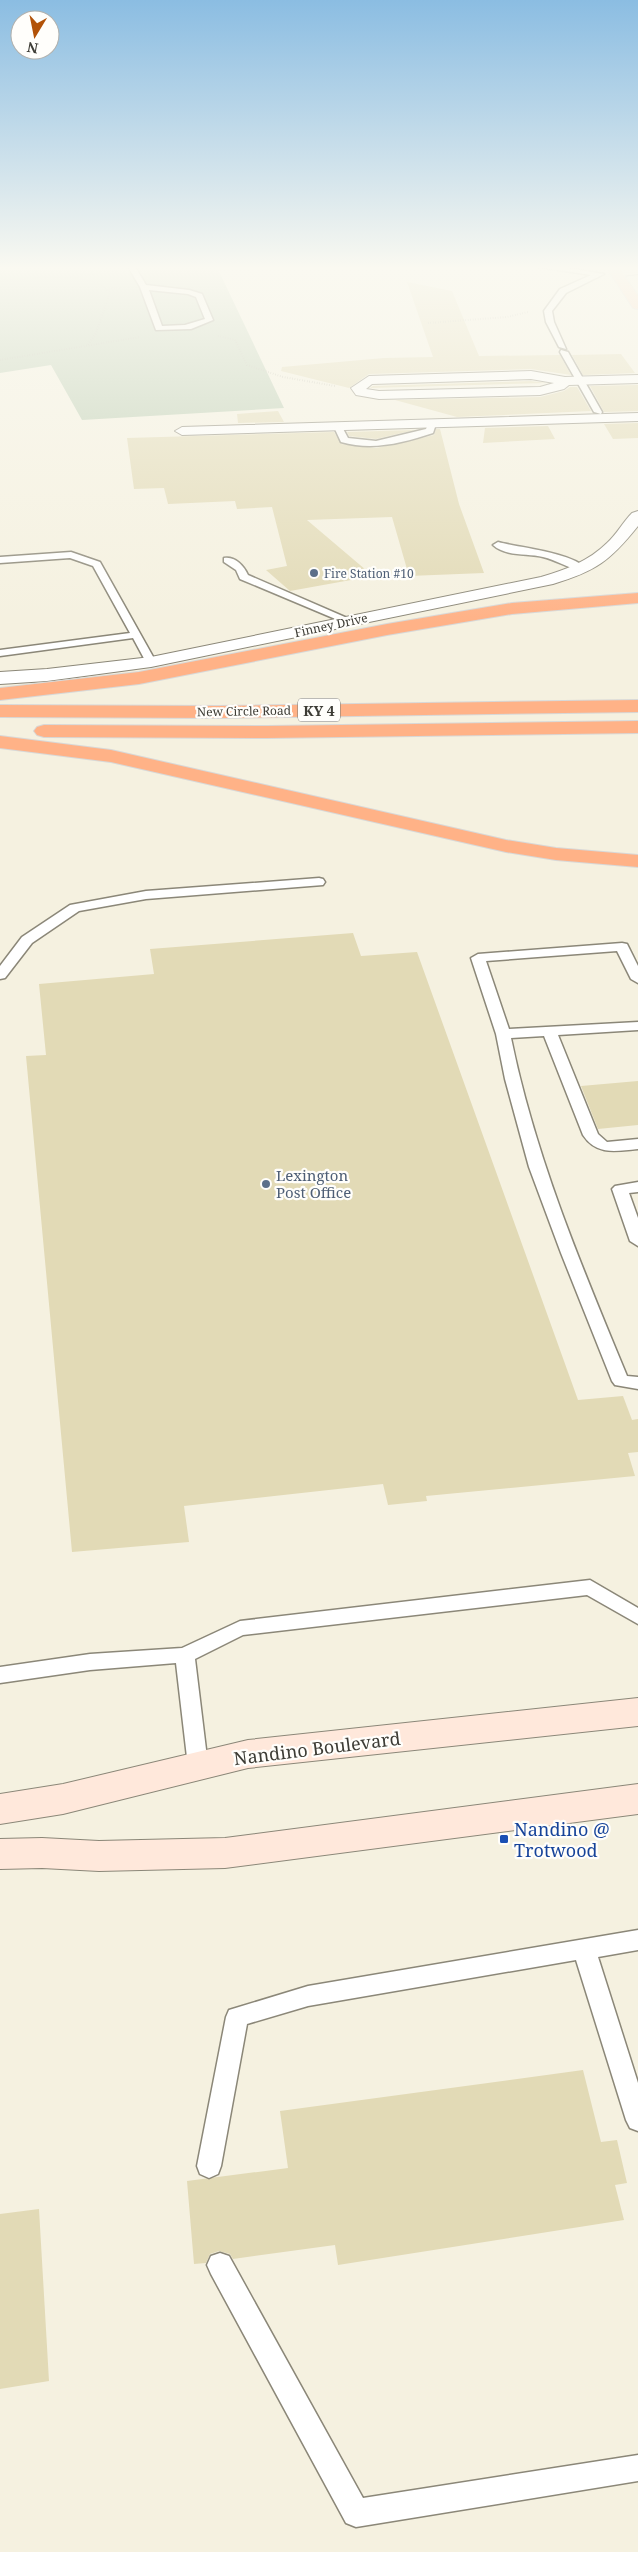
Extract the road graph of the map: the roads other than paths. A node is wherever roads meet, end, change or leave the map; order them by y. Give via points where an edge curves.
1 (363, 384) edge
2 (582, 384) edge
3 (358, 388) road end
4 (598, 412) dead end
5 (638, 418) edge
6 (182, 431) dead end
7 (638, 516) edge
8 (498, 545) dead end
9 (0, 560) edge
10 (226, 560) dead end
11 (580, 568) junction
12 (638, 598) edge
13 (349, 621) junction
14 (135, 635) junction
15 (0, 654) edge
16 (151, 662) junction
17 (0, 678) edge
18 (0, 694) edge
19 (638, 706) edge
20 (0, 711) edge
21 (638, 727) edge
22 (0, 731) edge
23 (0, 742) edge
24 (638, 861) edge
25 (319, 882) dead end
26 (0, 975) edge
27 (638, 978) edge
28 (638, 1026) edge
29 (549, 1031) junction
30 (503, 1034) junction
31 (638, 1144) edge
32 (638, 1187) edge
33 (638, 1240) edge
34 (638, 1382) edge
35 (638, 1617) edge
36 (184, 1655) junction
37 (0, 1675) edge
38 (638, 1713) edge
39 (198, 1766) junction
40 (638, 1799) edge
41 (0, 1809) edge
42 (0, 1854) edge
43 (638, 1940) edge
44 (584, 1949) junction
45 (638, 2120) edge
46 (209, 2166) dead end
47 (220, 2265) dead end
48 (638, 2468) edge

1 - 3 street
2 - 4 lane
5 - 6 street
7 - 11 street, Finney Drive via 602,557
8 - 11 lane via 545,554
9 - 14 lane via 71,555 97,564
10 - 13 lane via 240,568 244,577
11 - 13 street, Finney Drive via 537,582
12 - 18 highway via 471,613 141,678
13 - 16 street, Finney Drive
14 - 15 lane
14 - 16 lane
16 - 17 street, Finney Drive
19 - 20 highway, New Circle Road / KY 4 via 210,712
21 - 22 highway, New Circle Road / KY 4 via 267,732
23 - 24 highway via 111,756 506,846
25 - 26 lane via 146,895 75,908 27,940
27 - 30 lane via 622,947 478,958
28 - 29 lane
29 - 30 lane
29 - 31 lane via 584,1122 596,1142 607,1146
30 - 34 lane via 510,1080 546,1197 621,1381
32 - 33 lane via 620,1189
35 - 36 lane via 590,1587 240,1628
36 - 37 lane via 90,1662
36 - 39 lane
38 - 39 street, Nandino Boulevard via 248,1754
39 - 41 street, Nandino Boulevard via 63,1799
40 - 42 street via 225,1853
43 - 44 lane
44 - 45 lane
44 - 46 lane via 308,1996 237,2017
47 - 48 lane via 356,2513

